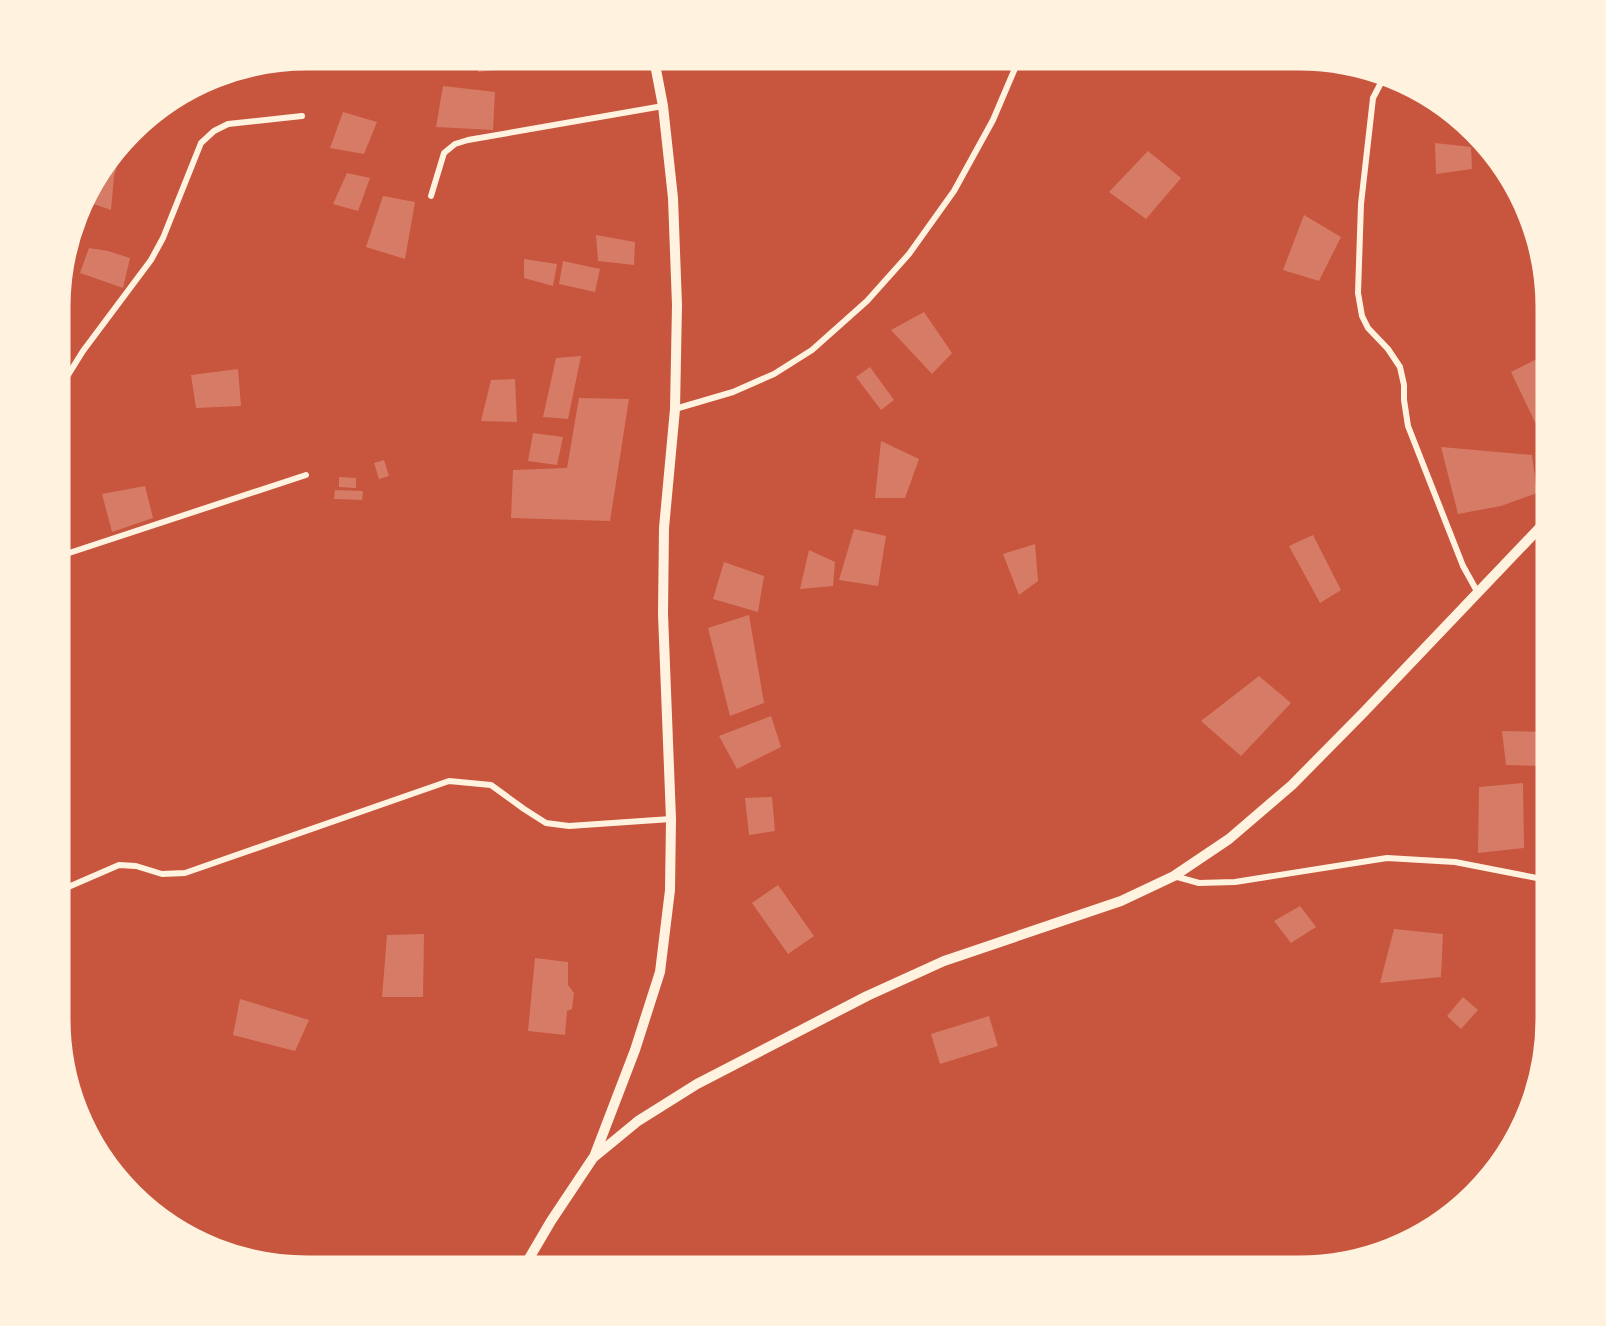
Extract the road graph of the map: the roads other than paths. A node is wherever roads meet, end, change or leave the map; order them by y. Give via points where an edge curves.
1 (656, 69) edge
2 (1015, 69) edge
3 (1381, 84) edge
4 (663, 106) junction
5 (302, 116) dead end
6 (431, 196) dead end
7 (69, 374) edge
8 (675, 409) junction
9 (306, 475) dead end
10 (1537, 531) edge
11 (69, 553) edge
12 (1478, 593) junction
13 (671, 819) junction
14 (1174, 876) junction
15 (1537, 878) edge
16 (69, 887) edge
17 (594, 1158) junction
18 (530, 1257) edge

1 - 4 street
2 - 8 street via 993,120 954,191 909,254 867,301 812,350 774,374 733,392
3 - 12 street via 1373,98 1361,204 1358,293 1362,316 1400,368 1408,426 1463,566
4 - 6 street via 455,144 444,153
4 - 8 street via 673,198
5 - 7 street via 228,124 201,143 151,260
8 - 13 street via 664,528 663,614
9 - 11 street
10 - 12 street
12 - 14 street via 1292,785 1229,839
13 - 16 street via 568,826 546,823 491,785 449,781 185,873 162,874 120,865
13 - 17 street via 670,890 660,972
14 - 15 street via 1199,883 1235,882 1387,858 1455,862
14 - 17 street via 1121,901 944,961 867,996 697,1084 638,1121
17 - 18 street

